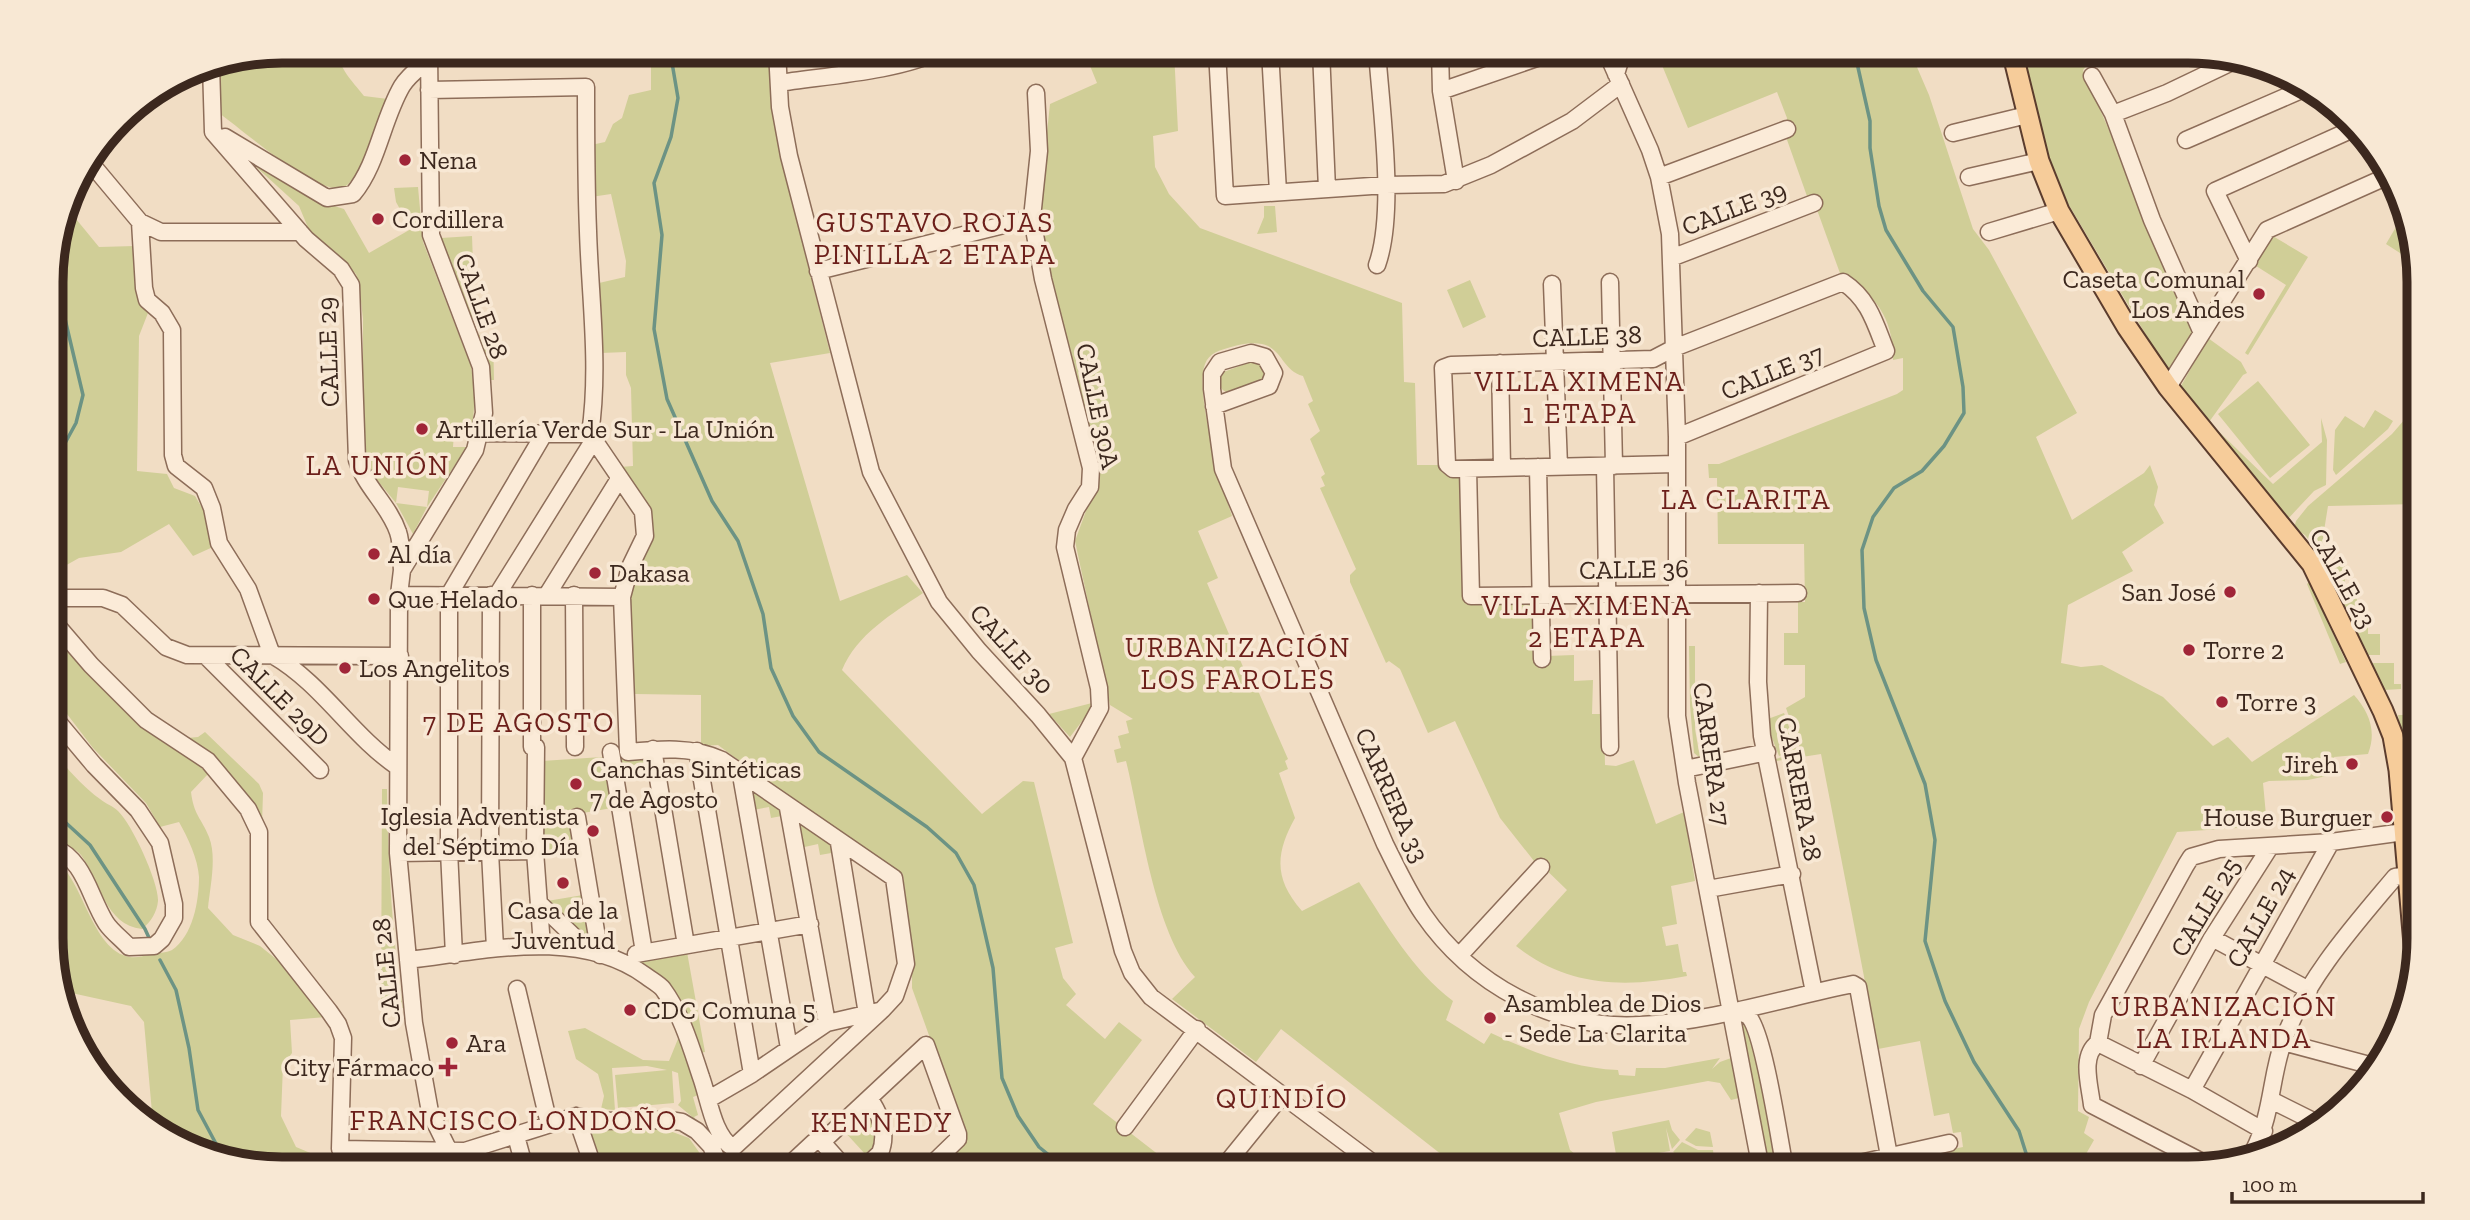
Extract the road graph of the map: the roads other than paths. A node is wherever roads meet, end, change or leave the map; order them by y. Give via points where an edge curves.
1 (422, 63) edge
2 (429, 63) edge
3 (778, 63) edge
4 (902, 63) edge
5 (1218, 63) edge
6 (1271, 63) edge
7 (1322, 63) edge
8 (1378, 63) edge
9 (1440, 63) edge
10 (1523, 63) edge
11 (1611, 63) edge
12 (1621, 63) edge
13 (2016, 63) edge
14 (2224, 66) edge
15 (211, 75) edge
16 (2092, 76) dead end
17 (1618, 79) junction
18 (779, 83) junction
19 (429, 90) junction
20 (1441, 91) junction
21 (2296, 92) edge
22 (1036, 93) dead end
23 (2113, 114) junction
24 (2027, 115) junction
25 (1787, 129) dead end
26 (213, 132) junction
27 (2347, 132) edge
28 (1953, 133) dead end
29 (2186, 140) dead end
30 (2039, 161) junction
31 (95, 169) edge
32 (1659, 177) junction
33 (1969, 177) dead end
34 (2381, 178) edge
35 (1456, 181) junction
36 (1386, 185) junction
37 (1327, 188) junction
38 (1278, 192) junction
39 (1814, 203) dead end
40 (2059, 211) junction
41 (1032, 218) junction
42 (140, 222) junction
43 (300, 232) junction
44 (1989, 232) dead end
45 (1671, 258) junction
46 (2249, 261) junction
47 (1377, 265) dead end
48 (818, 271) junction
49 (1610, 282) dead end
50 (1552, 284) dead end
51 (2202, 333) junction
52 (1674, 348) junction
53 (1886, 351) joint
54 (1611, 359) junction
55 (1555, 361) junction
56 (1500, 363) junction
57 (2168, 387) junction
58 (1214, 406) junction
59 (481, 433) junction
60 (544, 434) junction
61 (591, 437) junction
62 (1677, 437) junction
63 (1676, 464) junction
64 (1559, 466) junction
65 (1610, 466) junction
66 (1502, 467) junction
67 (1538, 467) junction
68 (1461, 469) junction
69 (619, 478) junction
70 (400, 535) junction
71 (416, 544) junction
72 (402, 570) junction
73 (1676, 593) junction
74 (1759, 593) junction
75 (1798, 593) dead end
76 (1608, 594) junction
77 (399, 595) junction
78 (449, 595) junction
79 (494, 595) junction
80 (540, 595) junction
81 (574, 595) junction
82 (1540, 595) junction
83 (622, 597) junction
84 (63, 598) edge
85 (63, 632) edge
86 (272, 655) junction
87 (206, 656) junction
88 (400, 656) junction
89 (1542, 659) dead end
90 (63, 728) edge
91 (575, 747) dead end
92 (1610, 747) dead end
93 (2407, 748) edge
94 (653, 749) junction
95 (697, 751) junction
96 (611, 752) dead end
97 (1767, 752) junction
98 (1073, 758) junction
99 (2398, 761) junction
100 (398, 767) junction
101 (1685, 769) junction
102 (320, 770) dead end
103 (741, 775) junction
104 (788, 808) junction
105 (577, 817) dead end
106 (2404, 832) junction
107 (2331, 842) junction
108 (839, 843) junction
109 (2270, 846) junction
110 (2407, 848) edge
111 (63, 851) edge
112 (449, 851) junction
113 (535, 851) junction
114 (490, 852) junction
115 (398, 853) junction
116 (1541, 867) dead end
117 (1792, 874) junction
118 (2407, 879) edge
119 (1708, 889) junction
120 (541, 905) junction
121 (810, 924) junction
122 (770, 932) junction
123 (2212, 938) junction
124 (728, 939) junction
125 (686, 945) junction
126 (542, 946) junction
127 (495, 948) junction
128 (644, 952) junction
129 (601, 954) junction
130 (454, 955) junction
131 (1459, 956) junction
132 (408, 960) junction
133 (2262, 965) junction
134 (517, 989) dead end
135 (2309, 990) junction
136 (1814, 992) junction
137 (1730, 1011) junction
138 (874, 1012) junction
139 (827, 1023) junction
140 (1197, 1029) junction
141 (2283, 1042) junction
142 (2098, 1043) junction
143 (789, 1048) junction
144 (2367, 1064) edge
145 (2141, 1066) junction
146 (752, 1074) junction
147 (2192, 1090) junction
148 (1282, 1095) junction
149 (869, 1098) junction
150 (709, 1099) junction
151 (2271, 1100) junction
152 (576, 1116) junction
153 (2310, 1120) edge
154 (715, 1123) junction
155 (550, 1124) junction
156 (1125, 1127) dead end
157 (2264, 1131) junction
158 (516, 1136) junction
159 (822, 1142) junction
160 (1949, 1143) dead end
161 (710, 1146) junction
162 (2256, 1146) edge
163 (449, 1151) junction
164 (880, 1153) junction
165 (1889, 1156) junction
166 (449, 1157) edge
167 (522, 1157) edge
168 (590, 1157) edge
169 (715, 1157) edge
170 (798, 1157) edge
171 (835, 1157) edge
172 (876, 1157) edge
173 (882, 1157) edge
174 (939, 1157) edge
175 (1232, 1157) edge
176 (1360, 1157) edge
177 (1759, 1157) edge
178 (1783, 1157) edge
179 (1885, 1157) edge
180 (2193, 1157) edge

1 - 26 street via 403,83 363,183 341,198 327,198
2 - 19 street, CALLE 28
3 - 18 street, CALLE 30
4 - 18 street
5 - 38 street via 1225,196
6 - 38 street
7 - 37 street
8 - 36 street
9 - 20 street
10 - 20 street
11 - 17 street, CARRERA 27
12 - 17 street
13 - 24 main road, CALLE 23
14 - 23 street
15 - 26 street
16 - 23 street
17 - 32 street, CARRERA 27
17 - 35 street via 1572,121
18 - 48 street, CALLE 30 via 789,156
19 - 59 street, CALLE 28 via 431,235 481,367
19 - 61 street via 586,87 593,329
20 - 35 street
21 - 29 street
22 - 41 street, CALLE 30A via 1039,152
23 - 51 street via 2152,220
24 - 28 street
24 - 30 main road, CALLE 23
25 - 32 street
26 - 43 street, CALLE 29
27 - 46 street via 2215,191
30 - 33 street
30 - 40 main road, CALLE 23
31 - 42 street
32 - 45 street, CARRERA 27
34 - 46 street via 2272,226
35 - 36 street via 1432,186
36 - 37 street
36 - 47 street via 1384,240
37 - 38 street
39 - 45 street, CALLE 39
40 - 44 street
40 - 57 main road, CALLE 23
41 - 48 street
41 - 98 street, CALLE 30A via 1091,468 1090,487 1067,530 1065,547 1100,708
42 - 43 street via 160,232
42 - 86 street via 147,299 172,330 176,466 204,488 219,543 248,589
43 - 70 street, CALLE 29 via 341,269 351,285 357,460
45 - 52 street, CARRERA 27
46 - 51 street
48 - 98 street, CALLE 30 via 871,472 911,550 939,602
49 - 54 street
50 - 55 street
51 - 57 street
52 - 53 street, CALLE 38 via 1843,282 1859,292
52 - 54 street, CALLE 38 via 1653,359
52 - 62 street, CARRERA 27
53 - 62 street, CALLE 37
54 - 55 street, CALLE 38
54 - 65 street
55 - 56 street, CALLE 38
55 - 64 street
56 - 66 street
56 - 68 street, CALLE 38 via 1443,368 1447,464
57 - 99 main road, CALLE 23 via 2312,564 2383,711
58 - 58 street, CARRERA 33 via 1269,386 1274,373 1265,357 1251,353 1220,362 1212,374
58 - 131 street, CARRERA 33 via 1227,481 1385,844 1423,914
59 - 60 street
59 - 71 street, CALLE 28
60 - 61 street
60 - 78 street
61 - 69 street
61 - 79 street
62 - 63 street, CARRERA 27
63 - 65 street
63 - 73 street, CARRERA 27
64 - 65 street
64 - 67 street
65 - 76 street
66 - 67 street
66 - 68 street
67 - 82 street
68 - 82 street, CALLE 36 via 1471,596
69 - 80 street
69 - 83 street via 643,512 645,536
70 - 71 street, CALLE 29
70 - 72 street
71 - 72 street, CALLE 28
72 - 77 street, CALLE 28
73 - 74 street, CALLE 36
73 - 76 street, CALLE 36
73 - 101 street, CARRERA 27 via 1677,716
74 - 75 street, CALLE 36
74 - 97 street, CARRERA 28 via 1758,682
76 - 82 street, CALLE 36
76 - 92 street
77 - 78 street
77 - 88 street, CALLE 28
78 - 79 street
78 - 112 street
79 - 80 street
79 - 114 street
80 - 81 street
80 - 113 street
81 - 83 street
81 - 91 street
82 - 89 street
83 - 94 street via 628,752
84 - 87 street via 103,598 122,605 166,647
85 - 163 street via 146,720 208,761 248,809 259,832 259,922 338,1024 343,1038 340,1149
86 - 87 street
86 - 88 street
86 - 100 street via 293,667 380,755
87 - 102 street, CALLE 29D
88 - 100 street, CALLE 28
90 - 111 street via 138,810 160,843 174,904 174,919 162,939 154,946 130,947 107,924 84,876
93 - 99 street
94 - 95 street
94 - 125 street
95 - 103 street via 722,760
95 - 124 street
96 - 128 street
97 - 101 street
97 - 117 street, CARRERA 28
98 - 140 street, CALLE 30 via 1132,973 1151,997
99 - 106 main road, CALLE 23
100 - 115 street, CALLE 28
101 - 119 street, CARRERA 27
103 - 104 street
103 - 122 street
104 - 108 street
104 - 121 street
105 - 129 street
106 - 107 street
106 - 110 main road, CALLE 23
107 - 109 street
107 - 133 street, CALLE 24
108 - 138 street
108 - 138 street via 894,878 906,964 895,996
109 - 123 street, CALLE 25
109 - 142 street via 2219,849 2191,857 2103,1015
112 - 114 street
112 - 115 street
112 - 130 street
113 - 114 street
113 - 120 street
114 - 127 street
115 - 132 street, CALLE 28
116 - 131 street
117 - 119 street
117 - 136 street, CARRERA 28
118 - 135 street via 2395,877
119 - 137 street, CARRERA 27
120 - 126 street
120 - 129 street
121 - 122 street
121 - 139 street
122 - 124 street
122 - 143 street
123 - 133 street
123 - 145 street, CALLE 25
124 - 125 street
124 - 146 street
125 - 128 street
126 - 127 street
126 - 129 street
127 - 130 street
128 - 129 street
129 - 150 street via 632,966 662,988 685,1028
130 - 132 street
131 - 137 street, CARRERA 33 via 1519,999 1577,1019 1640,1025
132 - 163 street, CALLE 28 via 430,1112
133 - 135 street
133 - 147 street, CALLE 24
134 - 155 street
135 - 141 street
136 - 137 street, CARRERA 33
136 - 165 street, CARRERA 33 via 1853,984 1858,987
137 - 177 street, CARRERA 27
137 - 178 street via 1747,1015 1755,1026
138 - 139 street
138 - 154 street via 733,1148
139 - 143 street
140 - 148 street, CALLE 30
140 - 156 street
141 - 144 street
141 - 151 street
142 - 145 street
142 - 180 street via 2087,1059 2092,1105
143 - 146 street
145 - 147 street
146 - 150 street
147 - 157 street
148 - 175 street
148 - 176 street, CALLE 30
149 - 159 street
149 - 164 street via 880,1116
149 - 174 street via 926,1045 958,1134
150 - 154 street
151 - 153 street
151 - 157 street
152 - 155 street
152 - 161 street via 599,1121 682,1122
152 - 168 street
154 - 161 street
155 - 158 street
157 - 162 street
158 - 163 street via 481,1148
158 - 167 street
159 - 170 street via 814,1142
159 - 171 street
160 - 165 street
161 - 169 street
163 - 166 street, CALLE 28
164 - 172 street
164 - 173 street
165 - 179 street

